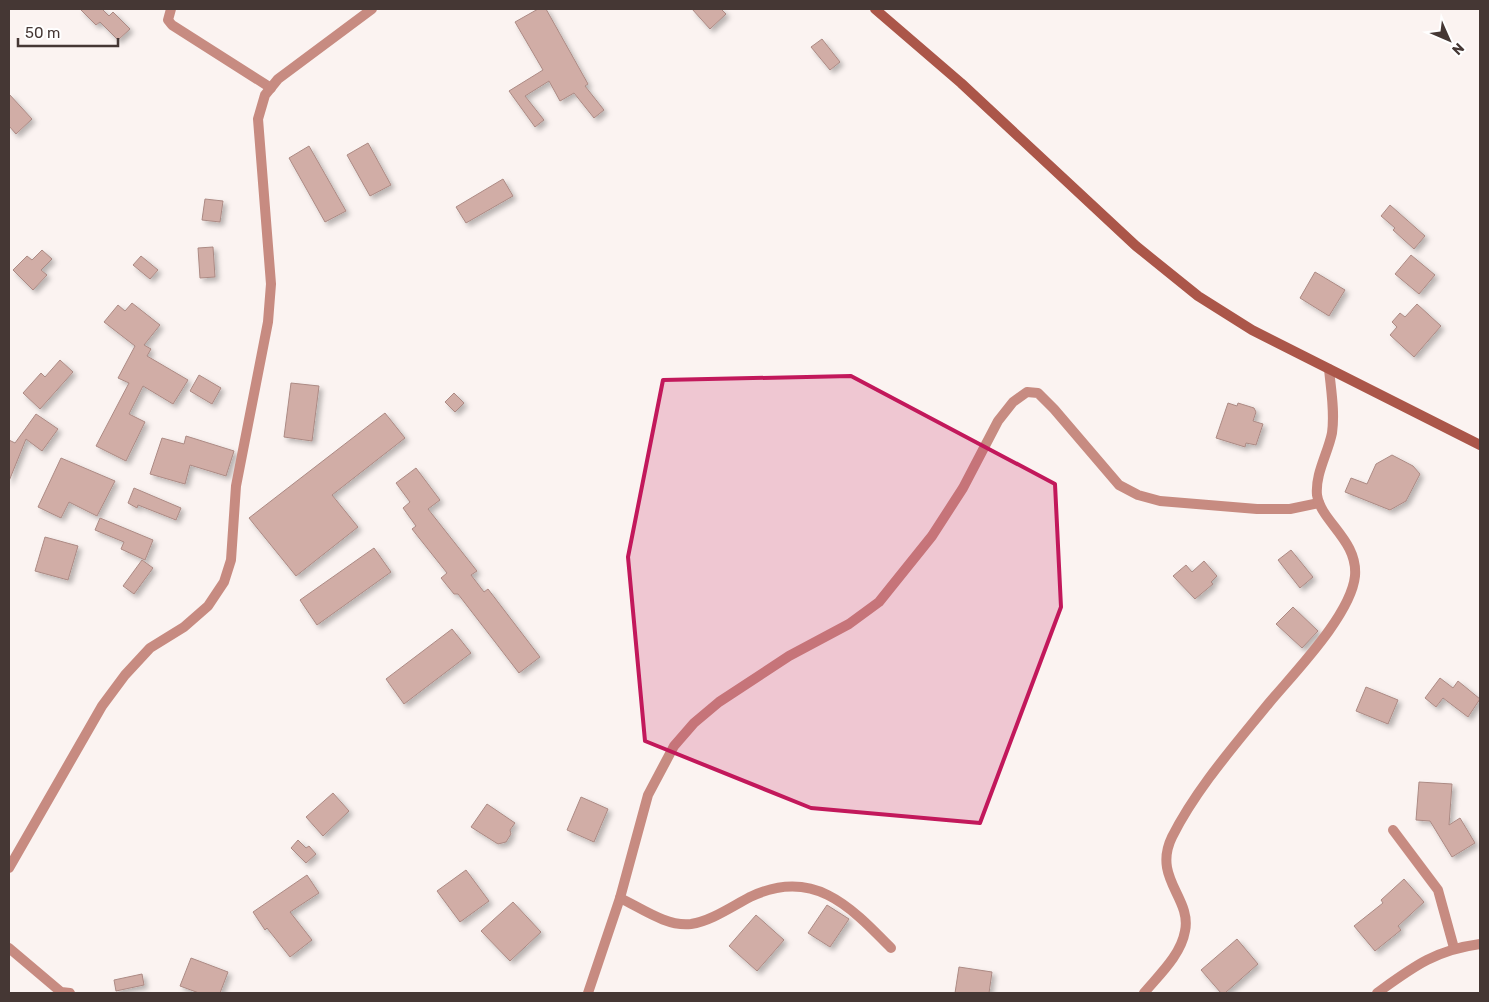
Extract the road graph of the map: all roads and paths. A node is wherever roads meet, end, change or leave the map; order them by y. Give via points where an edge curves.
1 (171, 9) edge
2 (372, 9) edge
3 (875, 9) edge
4 (271, 88) junction
5 (1329, 369) junction
6 (1480, 445) edge
7 (1319, 503) junction
8 (1393, 830) dead end
9 (9, 868) edge
10 (620, 898) junction
11 (1480, 944) edge
12 (9, 948) edge
13 (891, 948) dead end
14 (1454, 948) junction
15 (63, 993) edge
16 (588, 993) edge
17 (1144, 993) edge
18 (1377, 993) edge

1 - 4 street via 168,20 172,25
2 - 4 street via 278,79
3 - 5 main road via 1136,246 1198,296 1252,330
4 - 9 street via 265,95 258,119 270,284 268,322 239,467 231,560 224,582 208,606 150,648 124,675 102,706
5 - 6 main road
5 - 7 street via 1334,412 1332,434 1317,493
7 - 10 street via 1290,509 1257,509 1160,501 1138,495 1119,485 1054,408 1038,394 1027,392 1013,402 998,421 963,488 932,536 879,602 849,624 789,656 719,702 674,746 648,795
7 - 17 street via 1350,551 1355,575 1349,596 1311,653 1196,798 1171,839 1165,864 1184,913 1186,930 1176,954
8 - 14 street via 1438,890
10 - 13 street via 670,922 690,924 759,893 788,887 812,888 834,898 860,917
10 - 16 street
11 - 14 street
12 - 15 street
14 - 18 street via 1428,959

